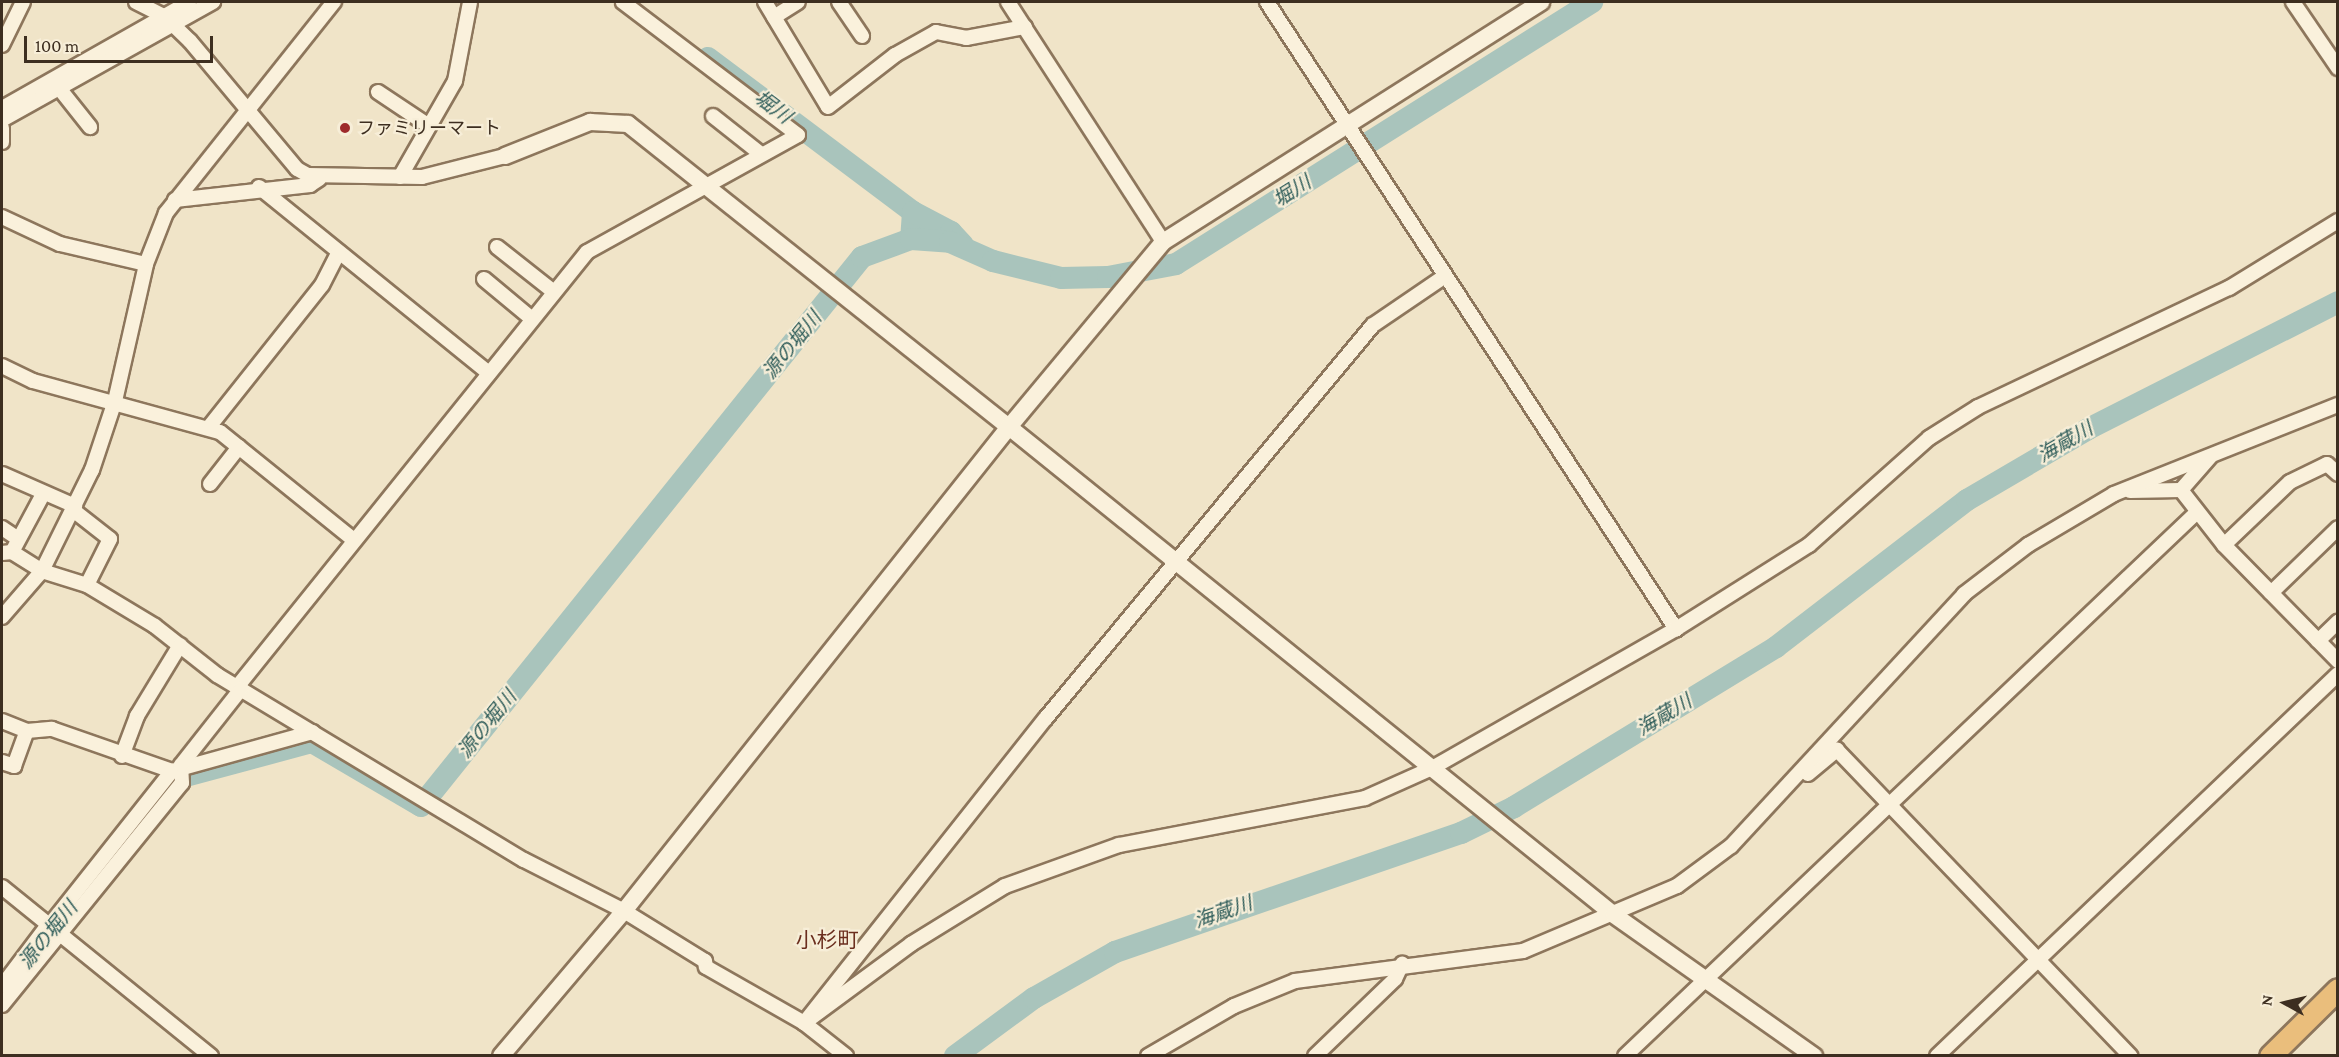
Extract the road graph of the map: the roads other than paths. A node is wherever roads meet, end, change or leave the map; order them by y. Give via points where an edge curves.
1 (23, 2) edge
2 (136, 2) edge
3 (189, 2) edge
4 (213, 2) edge
5 (334, 2) edge
6 (470, 2) edge
7 (623, 2) edge
8 (765, 2) edge
9 (798, 2) edge
10 (839, 2) edge
11 (1008, 2) edge
12 (1268, 2) edge
13 (2293, 2) edge
14 (1531, 4) edge
15 (774, 16) junction
16 (170, 21) junction
17 (1025, 27) junction
18 (862, 36) dead end
19 (2, 45) edge
20 (2337, 68) edge
21 (59, 88) junction
22 (378, 92) dead end
23 (2, 108) edge
24 (247, 110) junction
25 (713, 116) dead end
26 (2, 120) edge
27 (429, 126) junction
28 (2, 128) edge
29 (90, 128) dead end
30 (1350, 130) junction
31 (2, 142) edge
32 (761, 154) junction
33 (505, 156) joint
34 (400, 177) junction
35 (319, 179) junction
36 (704, 186) junction
37 (260, 188) junction
38 (175, 200) junction
39 (2, 218) edge
40 (2337, 221) edge
41 (1163, 242) junction
42 (497, 247) dead end
43 (339, 252) junction
44 (147, 264) junction
45 (1445, 276) junction
46 (484, 279) dead end
47 (554, 292) junction
48 (532, 319) junction
49 (2, 366) edge
50 (489, 373) junction
51 (115, 401) junction
52 (2337, 405) edge
53 (209, 427) junction
54 (1009, 427) junction
55 (239, 447) junction
56 (2215, 452) junction
57 (2, 474) edge
58 (2337, 474) edge
59 (210, 484) dead end
60 (2181, 490) junction
61 (2121, 491) junction
62 (42, 496) junction
63 (74, 508) junction
64 (2196, 513) junction
65 (2, 528) edge
66 (2337, 528) edge
67 (17, 538) junction
68 (354, 540) junction
69 (2224, 545) junction
70 (7, 552) edge
71 (1179, 564) junction
72 (42, 571) junction
73 (87, 585) junction
74 (2271, 593) junction
75 (2, 616) edge
76 (2337, 622) edge
77 (1676, 629) junction
78 (2318, 641) junction
79 (180, 645) junction
80 (2337, 661) edge
81 (2337, 674) edge
82 (239, 688) junction
83 (2, 721) edge
84 (27, 731) junction
85 (313, 732) junction
86 (122, 756) junction
87 (2, 762) edge
88 (1432, 768) junction
89 (178, 773) junction
90 (1778, 796) junction
91 (1889, 805) junction
92 (2, 887) edge
93 (624, 911) junction
94 (1614, 915) junction
95 (53, 929) junction
96 (2038, 958) junction
97 (1402, 964) junction
98 (1704, 981) junction
99 (2, 986) edge
100 (2337, 989) edge
101 (2, 1005) edge
102 (804, 1023) junction
103 (211, 1056) edge
104 (501, 1056) edge
105 (846, 1056) edge
106 (1148, 1056) edge
107 (1315, 1056) edge
108 (1626, 1056) edge
109 (1814, 1056) edge
110 (1937, 1056) edge
111 (2130, 1056) edge
112 (2270, 1056) edge

1 - 19 street
2 - 16 street
3 - 16 street
4 - 16 street
5 - 24 street
6 - 27 street via 455,81
7 - 32 street via 798,135
8 - 15 street
9 - 15 street
10 - 18 street
11 - 17 street
12 - 30 street
13 - 20 street
14 - 30 street
15 - 17 street via 828,107 895,55 936,32 966,38
16 - 21 street
16 - 23 street
16 - 24 street
17 - 41 street
21 - 26 street
21 - 29 street
22 - 27 street
24 - 35 street via 297,169
24 - 38 street
25 - 32 street
27 - 34 street
28 - 31 street
30 - 41 street
30 - 45 street
32 - 36 street
33 - 34 street via 468,169
33 - 36 street via 590,122 613,121 628,124
34 - 35 street
35 - 37 street via 310,185
36 - 47 street via 596,245
36 - 54 street
37 - 38 street
37 - 43 street
38 - 44 street
39 - 44 street via 60,244
40 - 77 street via 2229,288 1978,407 1929,438 1809,545
41 - 54 street
42 - 47 street
43 - 50 street
43 - 53 street via 322,285
44 - 51 street
45 - 71 street via 1373,325
45 - 77 street
46 - 48 street
47 - 48 street
48 - 50 street
49 - 51 street via 33,381
50 - 68 street
51 - 53 street
51 - 63 street
52 - 56 street
53 - 55 street
54 - 71 street
54 - 93 street
55 - 59 street
55 - 68 street
56 - 60 street
56 - 61 street
57 - 62 street
58 - 69 street via 2327,464 2290,482
60 - 61 street
60 - 64 street
61 - 90 street via 2065,518 1964,594
62 - 63 street
62 - 67 street
63 - 72 street
63 - 73 street via 110,539
64 - 69 street
64 - 91 street
65 - 67 street
66 - 74 street
67 - 70 street
68 - 82 street
69 - 74 street
70 - 72 street
71 - 88 street
71 - 102 street via 1046,718
72 - 73 street
72 - 75 street
73 - 79 street
74 - 78 street
76 - 78 street
77 - 88 street
78 - 80 street
79 - 82 street
79 - 86 street via 137,716
81 - 96 street
82 - 85 street
82 - 89 street
83 - 84 street
84 - 86 street via 52,729
84 - 87 street via 14,766
85 - 89 street
85 - 93 street via 524,860
86 - 89 street
88 - 94 street
88 - 102 street via 1365,798 1119,845 1005,886 911,944
89 - 95 street
90 - 91 street via 1837,750
90 - 94 street via 1731,846 1690,877
91 - 96 street
91 - 98 street
92 - 95 street
93 - 102 street via 705,961 706,967
93 - 104 street
94 - 97 street via 1523,951
94 - 98 street
95 - 99 street
95 - 101 street
95 - 103 street
96 - 110 street
96 - 111 street
97 - 106 street via 1319,975 1277,987
97 - 107 street via 1395,979
98 - 108 street
98 - 109 street
100 - 112 highway
102 - 105 street

